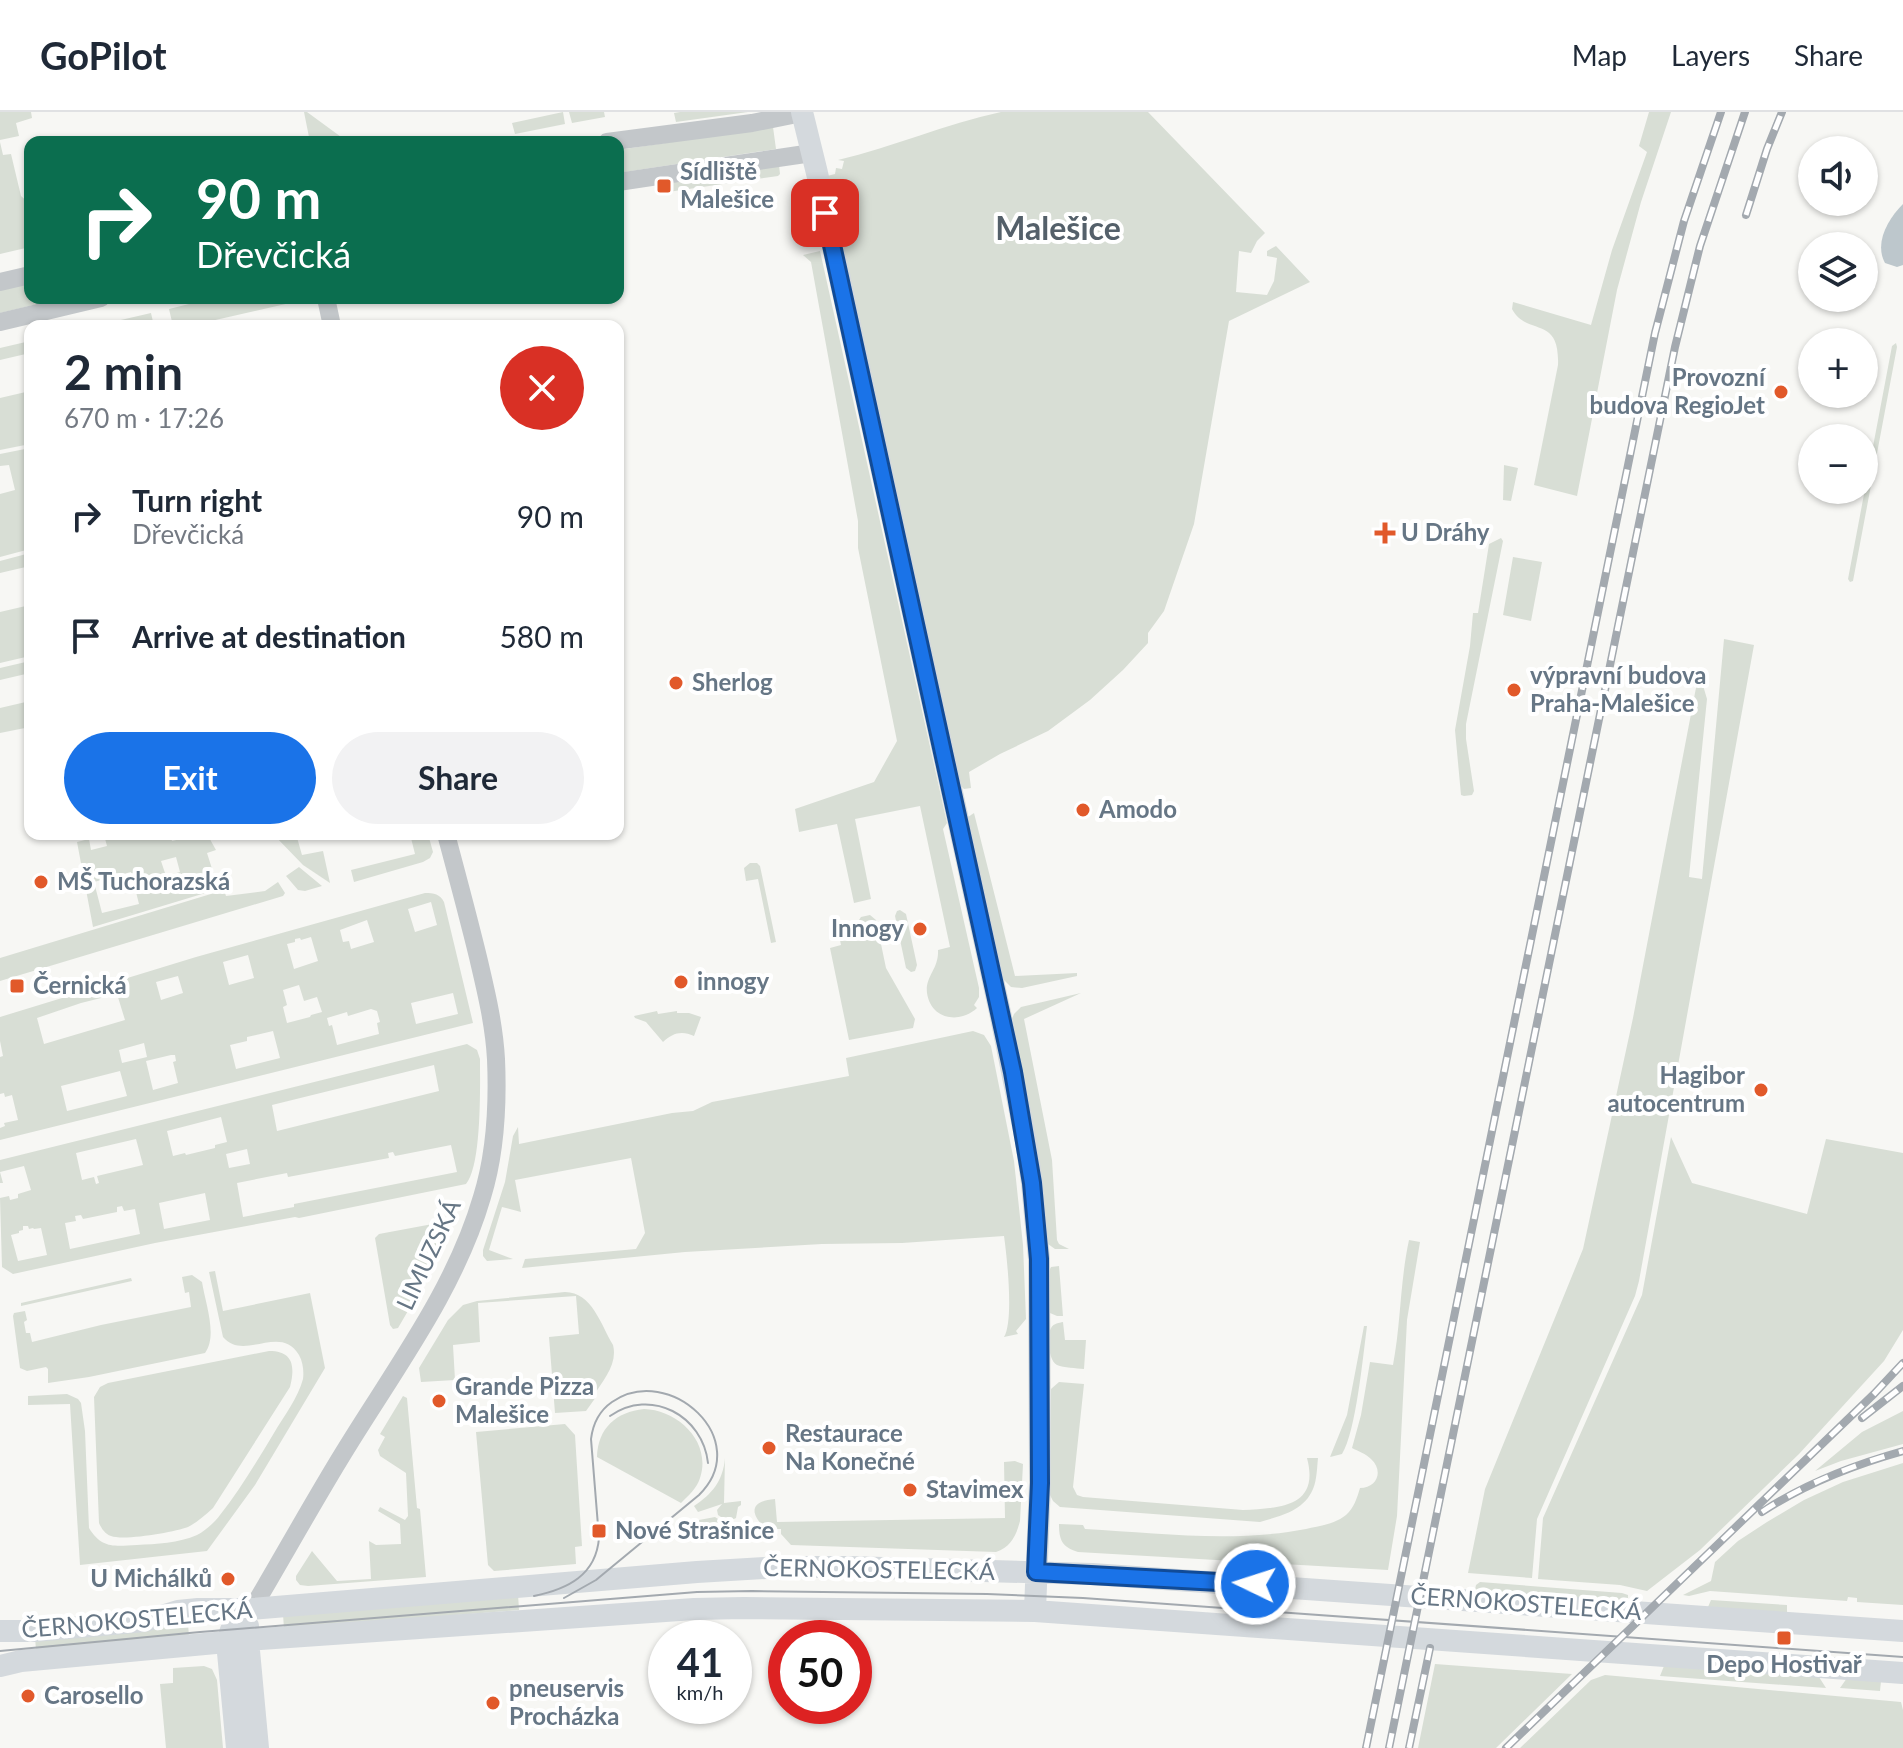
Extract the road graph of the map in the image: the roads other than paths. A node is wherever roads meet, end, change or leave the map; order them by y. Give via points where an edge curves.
1 (802, 112) edge
2 (624, 140) edge
3 (812, 153) junction
4 (624, 181) edge
5 (24, 276) edge
6 (0, 282) edge
7 (76, 304) edge
8 (0, 322) edge
9 (448, 840) edge
10 (1036, 1572) junction
11 (252, 1609) junction
12 (1035, 1611) junction
13 (0, 1631) edge
14 (1903, 1631) edge
15 (237, 1641) junction
16 (10, 1663) edge
17 (1903, 1673) edge
18 (237, 1748) edge
19 (258, 1748) edge

1 - 2 street
1 - 3 main road
3 - 4 street
3 - 10 main road via 1026,1141 1039,1259
5 - 6 street
7 - 8 street
9 - 11 street, LIMUZSKÁ via 494,1041 496,1117 483,1196 447,1285
10 - 11 main road, ČERNOKOSTELECKÁ via 775,1567
10 - 12 main road
10 - 14 main road, ČERNOKOSTELECKÁ
11 - 13 main road, ČERNOKOSTELECKÁ via 198,1609 145,1621
11 - 15 main road via 232,1630
12 - 15 main road, ČERNOKOSTELECKÁ via 694,1609
12 - 17 main road, ČERNOKOSTELECKÁ
15 - 16 main road, ČERNOKOSTELECKÁ
15 - 18 main road
15 - 19 main road

